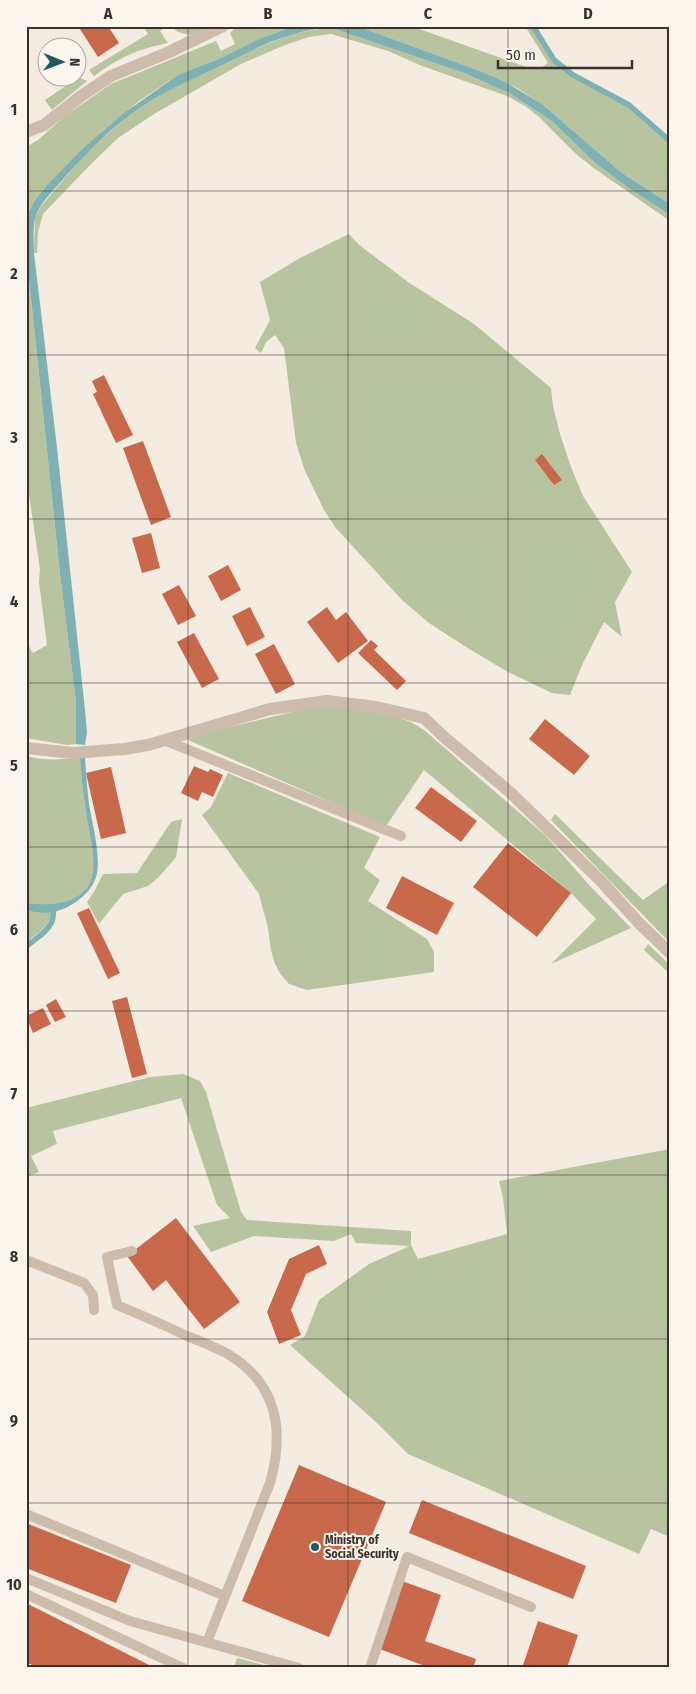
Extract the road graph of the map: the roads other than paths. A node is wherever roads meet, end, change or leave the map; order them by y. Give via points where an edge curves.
1 (223, 26) edge
2 (26, 132) edge
3 (164, 740) junction
4 (26, 748) edge
5 (401, 836) dead end
6 (670, 953) edge
7 (132, 1251) dead end
8 (26, 1260) edge
9 (94, 1310) dead end
10 (26, 1514) edge
11 (26, 1578) edge
12 (26, 1594) edge
13 (225, 1596) junction
14 (531, 1607) dead end
15 (207, 1642) junction
16 (183, 1668) edge
17 (299, 1668) edge
18 (370, 1668) edge

1 - 2 street via 111,76 44,125
3 - 4 street via 124,749 74,752
3 - 5 lane
3 - 6 street via 270,709 327,701 376,707 424,718 511,793
7 - 13 lane via 107,1257 117,1305 227,1354 255,1376 272,1402 278,1431 275,1466
8 - 9 lane via 84,1283 93,1295
10 - 13 lane
11 - 15 lane via 130,1621
12 - 16 lane
13 - 15 lane
14 - 18 lane via 407,1557
15 - 17 lane

